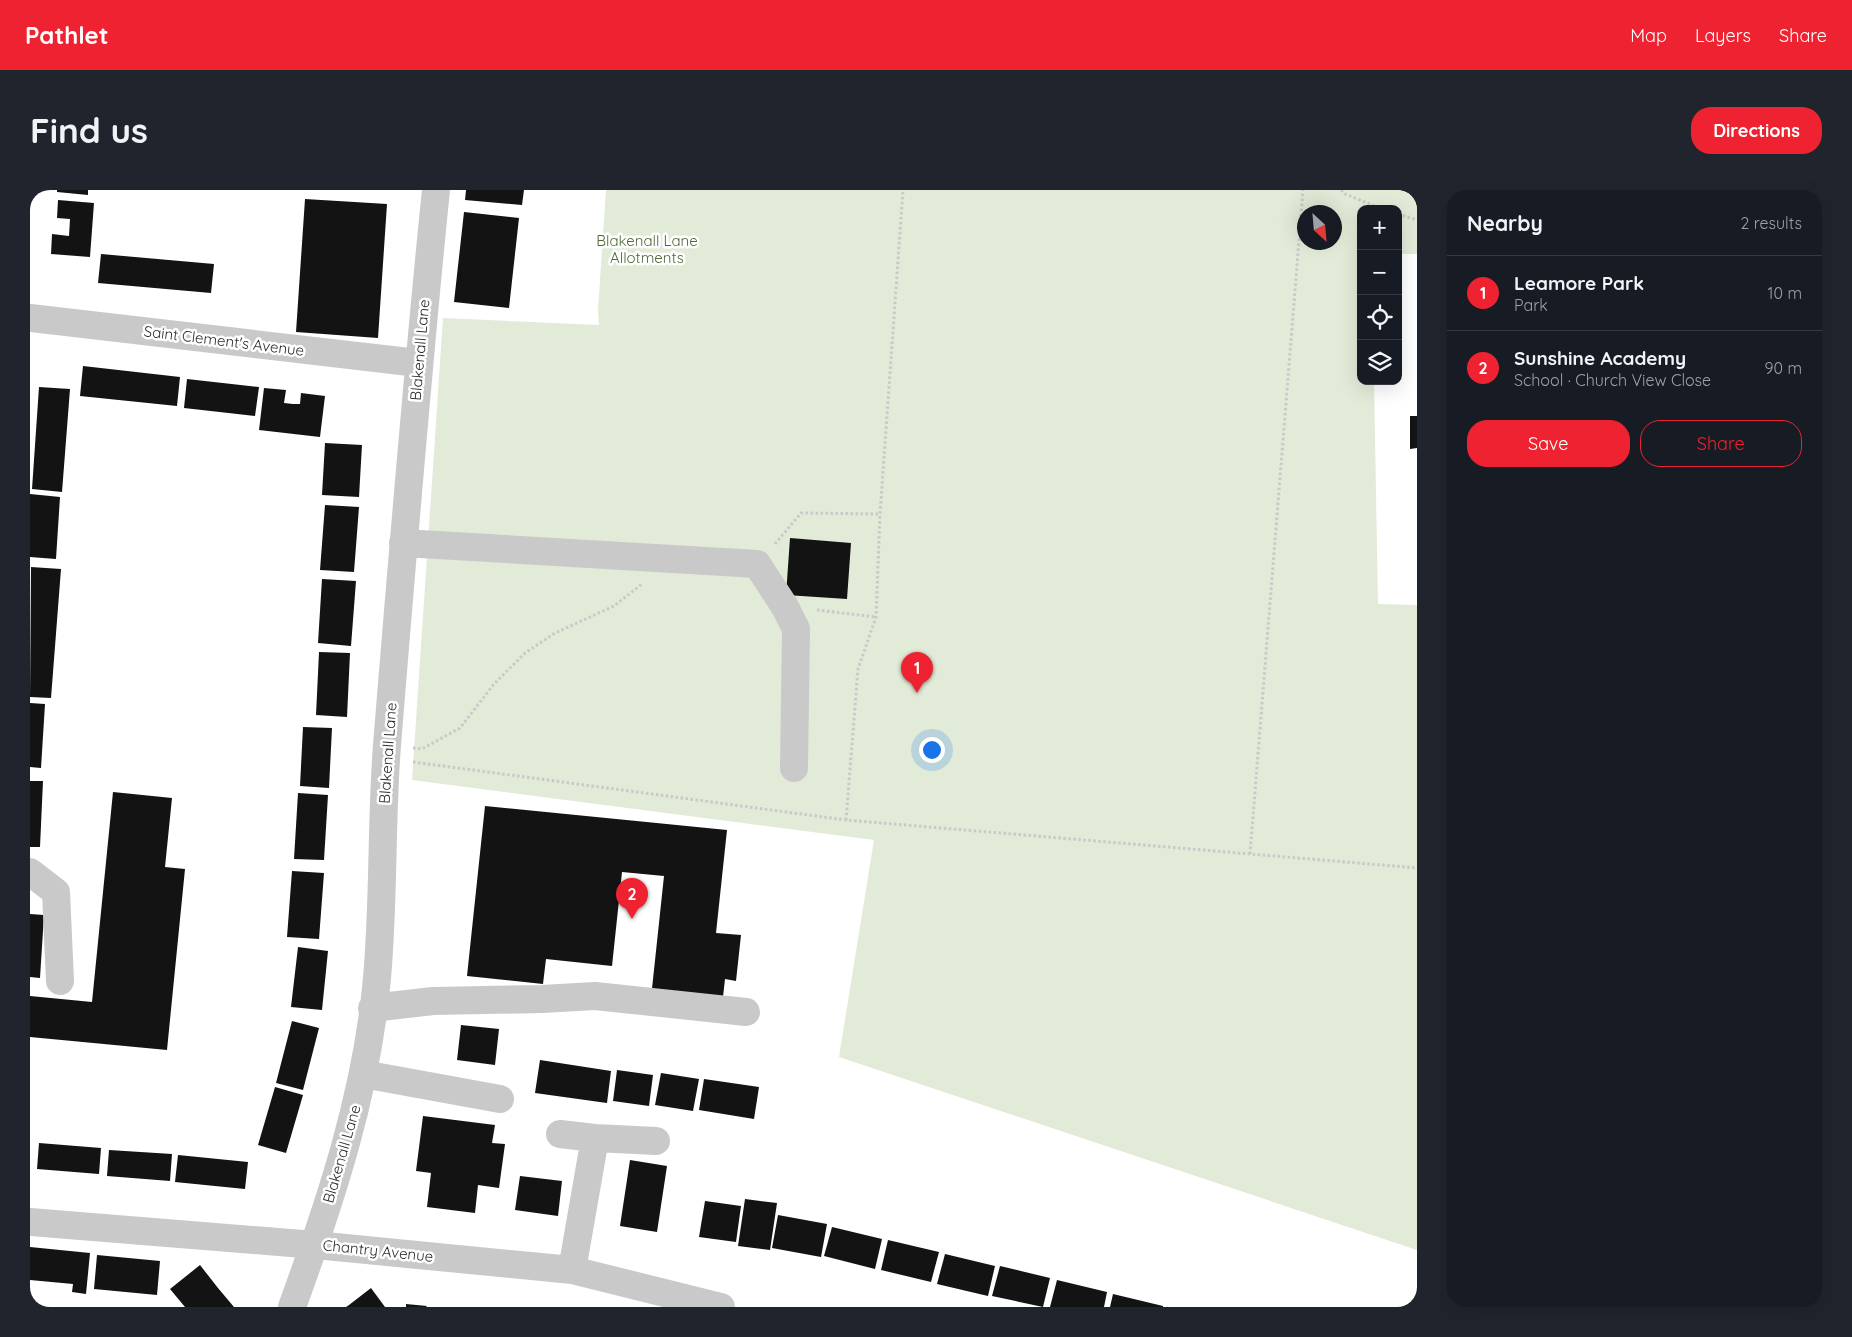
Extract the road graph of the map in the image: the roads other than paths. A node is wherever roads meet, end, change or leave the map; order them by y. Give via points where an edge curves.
1 (436, 190) edge
2 (30, 318) edge
3 (418, 363) junction
4 (404, 543) junction
5 (794, 768) dead end
6 (30, 872) edge
7 (60, 981) dead end
8 (372, 1008) junction
9 (746, 1012) dead end
10 (363, 1074) junction
11 (500, 1098) dead end
12 (560, 1134) dead end
13 (595, 1138) junction
14 (656, 1141) dead end
15 (30, 1222) edge
16 (315, 1245) junction
17 (572, 1270) junction
18 (292, 1307) edge
19 (721, 1307) edge

1 - 3 street, Blakenall Lane
2 - 3 street, Saint Clement's Avenue
3 - 4 street, Blakenall Lane
4 - 5 street via 757,564 796,629
4 - 8 street, Blakenall Lane via 387,752 377,978
6 - 7 street via 56,892
8 - 9 street via 433,1001 595,996
8 - 10 street, Blakenall Lane
10 - 11 street
10 - 16 street, Blakenall Lane via 342,1159
12 - 13 street
13 - 14 street
13 - 17 street
15 - 16 street, Chantry Avenue
16 - 17 street, Chantry Avenue
16 - 18 street, Blakenall Lane
17 - 19 street, Chantry Avenue

